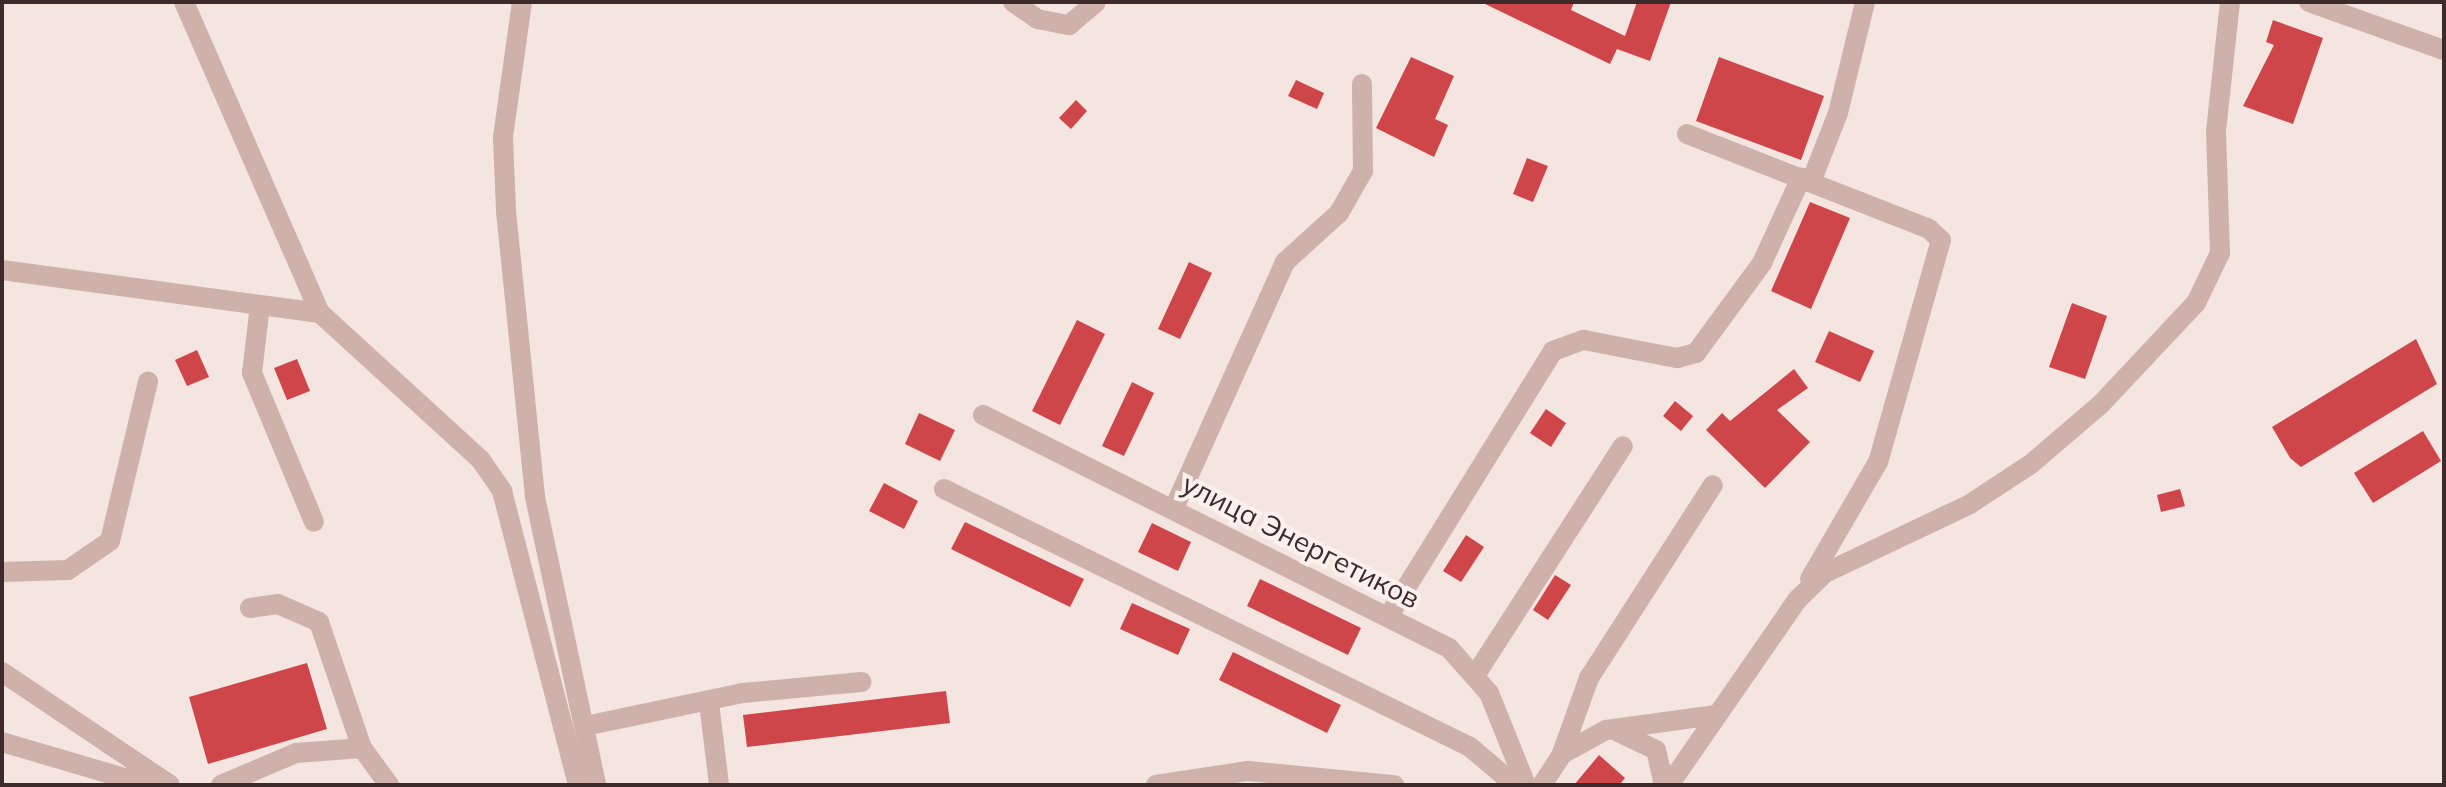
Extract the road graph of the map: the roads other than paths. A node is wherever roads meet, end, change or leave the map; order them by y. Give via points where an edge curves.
1 (184, 2) edge
2 (522, 2) edge
3 (1013, 2) edge
4 (1096, 2) edge
5 (1865, 2) edge
6 (2230, 2) edge
7 (2309, 2) edge
8 (2444, 50) edge
9 (1362, 84) dead end
10 (1687, 134) dead end
11 (1806, 180) junction
12 (2, 270) edge
13 (260, 305) junction
14 (320, 313) junction
15 (148, 381) dead end
16 (983, 415) dead end
17 (1623, 446) dead end
18 (1713, 485) dead end
19 (944, 489) dead end
20 (1174, 508) junction
21 (314, 522) dead end
22 (2, 572) edge
23 (1797, 600) junction
24 (250, 608) dead end
25 (1388, 617) junction
26 (2, 672) edge
27 (1476, 674) junction
28 (861, 682) dead end
29 (709, 703) junction
30 (1716, 715) junction
31 (585, 726) junction
32 (1606, 730) junction
33 (2, 742) edge
34 (362, 748) junction
35 (1561, 756) junction
36 (148, 785) edge
37 (170, 785) edge
38 (221, 785) edge
39 (389, 785) edge
40 (578, 785) edge
41 (596, 785) edge
42 (719, 785) edge
43 (1156, 785) edge
44 (1394, 785) edge
45 (1515, 785) edge
46 (1526, 785) edge
47 (1542, 785) edge
48 (1666, 785) edge

1 - 14 street
2 - 31 street via 503,138 506,211 535,497
3 - 4 street via 1037,19 1069,25
5 - 11 street via 1838,113
6 - 23 street via 2216,131 2220,253 2196,303 2101,404 2031,464 1944,518 1840,562
7 - 8 street
9 - 20 street via 1363,171 1339,213 1285,262
10 - 11 street
11 - 23 street via 1929,229 1942,247 1878,462
11 - 25 street via 1762,263 1696,353 1677,358 1584,340 1553,351
12 - 13 street
13 - 14 street
13 - 21 street via 252,373
14 - 40 street via 493,475
15 - 22 street via 110,541 68,570
16 - 20 street, улица Энергетиков
17 - 27 street
18 - 35 street via 1589,678
19 - 45 street via 1470,747
20 - 25 street, улица Энергетиков
23 - 30 street
24 - 34 street via 278,604 319,622
25 - 27 street, улица Энергетиков via 1449,648
26 - 37 street
27 - 46 street, улица Энергетиков
28 - 29 street
29 - 31 street
29 - 42 street
30 - 32 street
30 - 48 street
31 - 41 street
32 - 35 street
32 - 48 street via 1656,750
33 - 36 street
34 - 38 street via 296,753
34 - 39 street
35 - 47 street
43 - 44 street via 1272,771

